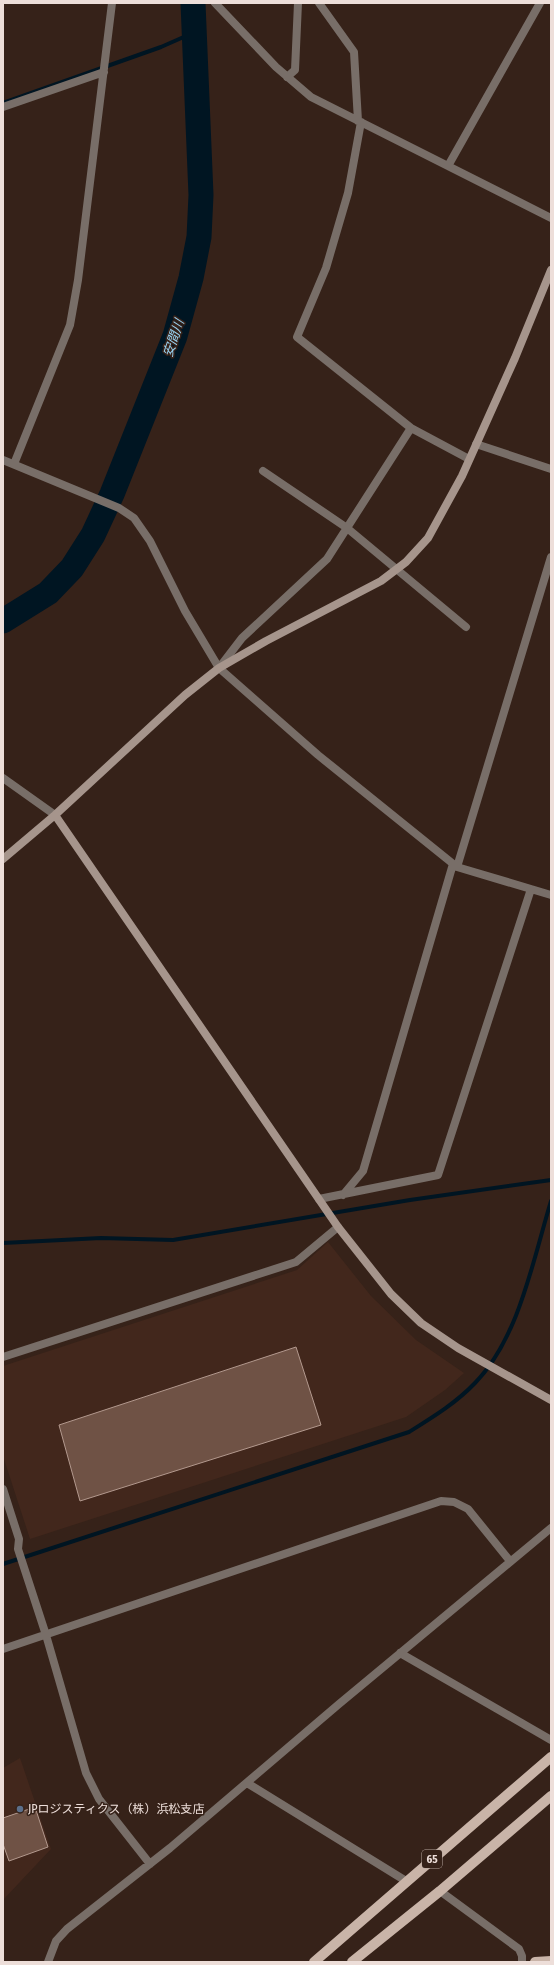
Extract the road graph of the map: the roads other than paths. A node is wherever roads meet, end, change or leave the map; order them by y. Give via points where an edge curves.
1 (112, 3) edge
2 (215, 3) edge
3 (298, 3) edge
4 (319, 3) edge
5 (540, 3) edge
6 (104, 69) junction
7 (287, 77) junction
8 (3, 107) edge
9 (360, 121) junction
10 (448, 166) junction
11 (551, 218) edge
12 (551, 270) edge
13 (411, 428) junction
14 (476, 444) junction
15 (3, 460) edge
16 (469, 460) junction
17 (14, 464) junction
18 (551, 469) edge
19 (263, 471) dead end
20 (347, 528) junction
21 (551, 557) edge
22 (396, 570) junction
23 (466, 627) dead end
24 (219, 668) junction
25 (3, 778) edge
26 (55, 815) junction
27 (3, 859) edge
28 (455, 866) junction
29 (531, 889) junction
30 (551, 895) edge
31 (343, 1194) junction
32 (321, 1202) junction
33 (336, 1224) junction
34 (3, 1357) edge
35 (551, 1400) edge
36 (3, 1489) edge
37 (551, 1528) edge
38 (510, 1561) junction
39 (46, 1635) junction
40 (3, 1649) edge
41 (400, 1653) junction
42 (551, 1740) edge
43 (551, 1757) edge
44 (247, 1783) junction
45 (551, 1796) edge
46 (150, 1864) junction
47 (406, 1881) junction
48 (440, 1891) junction
49 (551, 1961) edge
50 (48, 1962) edge
51 (314, 1962) edge
52 (352, 1962) edge
53 (522, 1962) edge
54 (534, 1962) edge

1 - 6 street
2 - 7 street
3 - 7 street via 295,70
4 - 9 street via 354,52
5 - 10 street
6 - 8 street
6 - 17 street via 78,280 70,325
7 - 9 street via 310,97
9 - 10 street
9 - 13 street via 348,193 326,268 297,337
10 - 11 street
12 - 14 street
13 - 16 street
13 - 20 street
14 - 16 street
14 - 18 street
15 - 17 street
16 - 22 street via 428,538
17 - 24 street via 119,508 134,518 150,541 185,611
19 - 20 street
20 - 22 street
20 - 24 street via 327,559 242,638
21 - 28 street
22 - 23 street
22 - 24 street via 381,581
24 - 26 street via 185,695
24 - 28 street via 318,755
25 - 26 street
26 - 27 street
26 - 32 street
28 - 29 street
28 - 31 street via 363,1171
29 - 30 street
29 - 31 street via 438,1174
31 - 32 street
32 - 33 street
33 - 34 street via 296,1262
33 - 35 street via 391,1294 421,1323 480,1361
36 - 39 street via 19,1539 18,1549
37 - 38 street
38 - 39 street via 468,1509 454,1502 441,1501
38 - 41 street
39 - 40 street
39 - 46 street via 86,1773 99,1799
41 - 42 street
41 - 44 street
43 - 47 main road, 65
44 - 46 street
44 - 47 street
45 - 48 main road, 65
46 - 50 street via 67,1929 56,1941
47 - 51 main road, 65
48 - 52 main road, 65
48 - 53 street via 518,1949
49 - 54 main road

